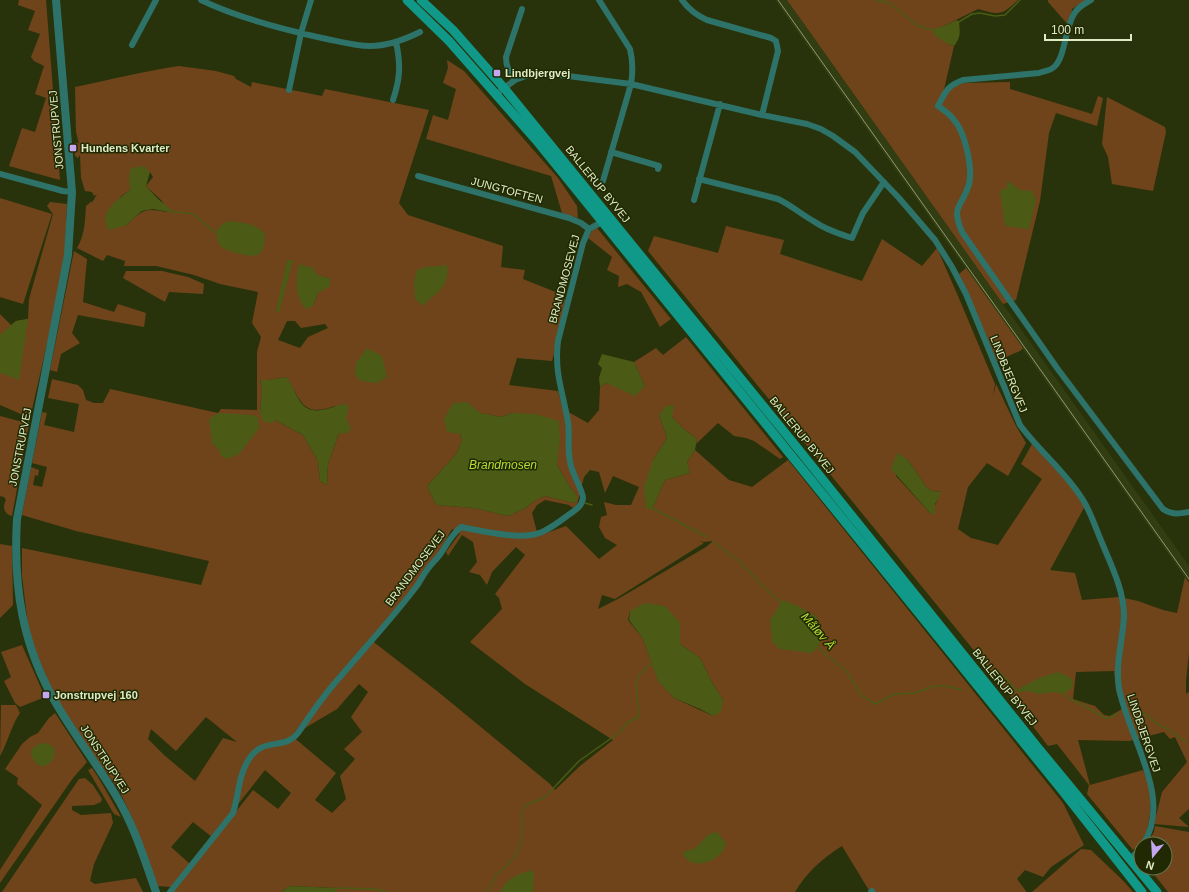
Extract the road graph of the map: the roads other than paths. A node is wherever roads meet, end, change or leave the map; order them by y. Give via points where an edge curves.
1 (56, 0) edge
2 (156, 0) edge
3 (201, 0) edge
4 (311, 0) edge
5 (407, 0) edge
6 (421, 0) edge
7 (599, 0) edge
8 (682, 0) edge
9 (1091, 0) edge
10 (522, 9) dead end
11 (420, 32) dead end
12 (302, 33) junction
13 (396, 42) junction
14 (132, 45) dead end
15 (515, 80) junction
16 (631, 84) junction
17 (504, 88) junction
18 (289, 90) dead end
19 (496, 94) junction
20 (393, 100) dead end
21 (720, 104) junction
22 (762, 115) junction
23 (611, 152) junction
24 (658, 169) dead end
25 (0, 174) edge
26 (418, 176) dead end
27 (699, 179) junction
28 (603, 181) dead end
29 (884, 182) junction
30 (72, 192) junction
31 (694, 200) dead end
32 (602, 222) junction
33 (589, 229) junction
34 (1189, 512) edge
35 (1148, 836) edge
36 (1133, 856) edge
37 (1130, 859) junction
38 (156, 892) edge
39 (170, 892) edge
40 (1142, 892) edge
41 (1157, 892) edge

1 - 30 street, JONSTRUPVEJ
2 - 14 street
3 - 12 street via 215,7
4 - 12 street
5 - 19 main road, BALLERUP BYVEJ via 449,41
6 - 17 main road, BALLERUP BYVEJ via 453,30
7 - 16 street via 630,49 633,70
8 - 22 street via 697,16 776,41 778,51
9 - 34 street via 1078,8 1074,14 1060,59 1050,70 963,80 951,84 946,91 938,106 955,120 961,131 971,175 969,186 956,214 962,232 1094,419 1163,509 1170,514
10 - 15 street via 506,56 508,70
11 - 13 street
12 - 13 street via 370,46
12 - 18 street
13 - 20 street via 400,72
15 - 16 street, LINDBJERGVEJ via 552,74
15 - 17 street, LINDBJERGVEJ
16 - 21 street, LINDBJERGVEJ
16 - 23 street
17 - 19 street, LINDBJERGVEJ
17 - 37 main road, BALLERUP BYVEJ
19 - 32 main road, BALLERUP BYVEJ
21 - 22 street, LINDBJERGVEJ
21 - 27 street
22 - 29 street, LINDBJERGVEJ via 821,129 855,152
23 - 24 street via 659,166
23 - 28 street
25 - 30 street
26 - 33 street, JUNGTOFTEN via 569,218
27 - 29 street via 778,199 825,228 852,238 863,213
27 - 31 street
29 - 35 street, LINDBJERGVEJ via 935,240 952,267 966,294 1020,425 1086,504 1117,580 1124,606 1118,659 1119,687 1124,710 1151,782 1154,810
30 - 38 street, JONSTRUPVEJ via 68,255 17,519 17,585 20,609 36,661 57,705 99,768 137,836
32 - 33 street, BRANDMOSEVEJ
32 - 40 main road, BALLERUP BYVEJ
33 - 39 street, BRANDMOSEVEJ via 583,243 556,355 557,371 569,423 570,461 574,477 582,492 583,500 579,507 541,533 496,533 461,527 454,532 417,586 311,712 296,734 285,742 264,745 250,758 239,782 232,813
36 - 37 street
37 - 41 main road, BALLERUP BYVEJ

